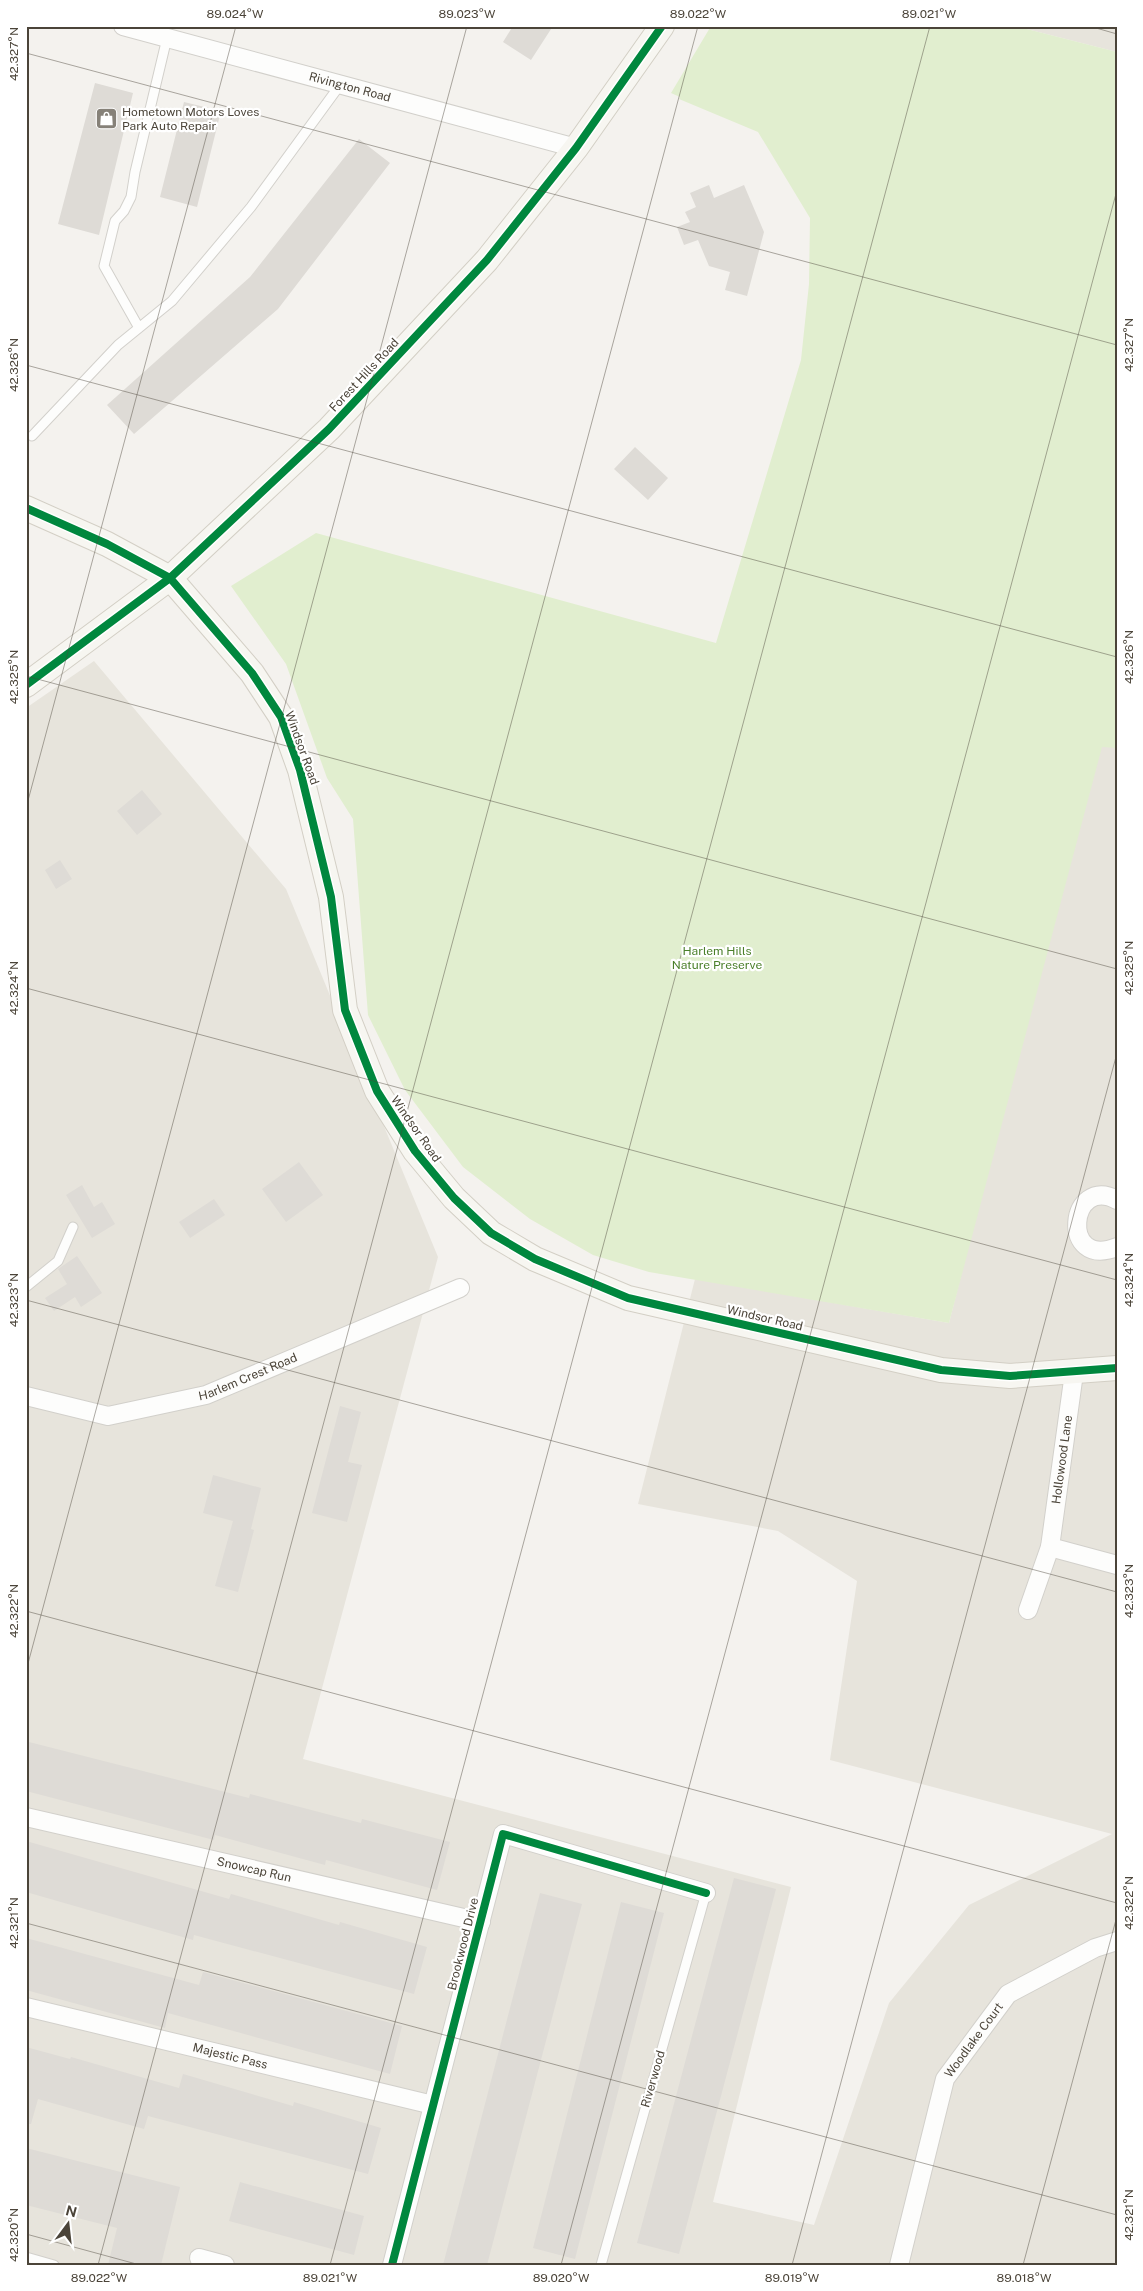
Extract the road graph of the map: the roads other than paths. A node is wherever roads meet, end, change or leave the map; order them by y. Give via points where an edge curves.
1 (123, 26) edge
2 (662, 26) edge
3 (166, 38) junction
4 (340, 85) junction
5 (576, 148) junction
6 (139, 328) junction
7 (32, 436) dead end
8 (26, 508) edge
9 (170, 578) junction
10 (26, 685) edge
11 (1117, 1200) edge
12 (73, 1227) dead end
13 (1117, 1247) edge
14 (26, 1287) edge
15 (460, 1288) dead end
16 (1117, 1368) edge
17 (1074, 1373) junction
18 (26, 1396) edge
19 (1050, 1547) junction
20 (1117, 1565) edge
21 (1028, 1610) dead end
22 (26, 1817) edge
23 (706, 1893) joint
24 (481, 1922) junction
25 (1117, 1941) edge
26 (26, 2008) edge
27 (433, 2105) junction
28 (26, 2257) edge
29 (199, 2258) dead end
30 (54, 2265) edge
31 (225, 2265) edge
32 (392, 2265) edge
33 (601, 2265) edge
34 (899, 2265) edge

1 - 3 street, Rivington Road
2 - 5 street, Forest Hills Road
3 - 4 street, Rivington Road
3 - 6 lane via 131,196 115,221 104,266
4 - 5 street, Rivington Road
4 - 6 lane via 245,215 172,301
5 - 9 street, Forest Hills Road via 487,260 336,422
6 - 7 lane via 118,344
8 - 9 street, Windsor Road via 107,544
9 - 10 street, Forest Hills Road
9 - 17 street, Windsor Road via 252,672 281,717 300,770 330,896 345,1010 376,1092 415,1151 454,1198 491,1233 535,1260 628,1298 941,1370 1010,1376
11 - 13 street via 1099,1196 1086,1202 1076,1217 1076,1227 1087,1246 1098,1251
12 - 14 lane via 58,1261
15 - 18 street, Harlem Crest Road via 206,1394 108,1416
16 - 17 street, Windsor Road
17 - 19 street, Hollowood Lane
19 - 20 street
19 - 21 street, Hollowood Lane
22 - 24 street, Snowcap Run
23 - 24 street, Brookwood Drive via 503,1834
23 - 33 lane, Riverwood
24 - 27 street, Brookwood Drive
25 - 34 street, Woodlake Court via 1095,1948 1008,1994 945,2079
26 - 27 street, Majestic Pass
27 - 32 street, Brookwood Drive
28 - 30 lane
29 - 31 street

